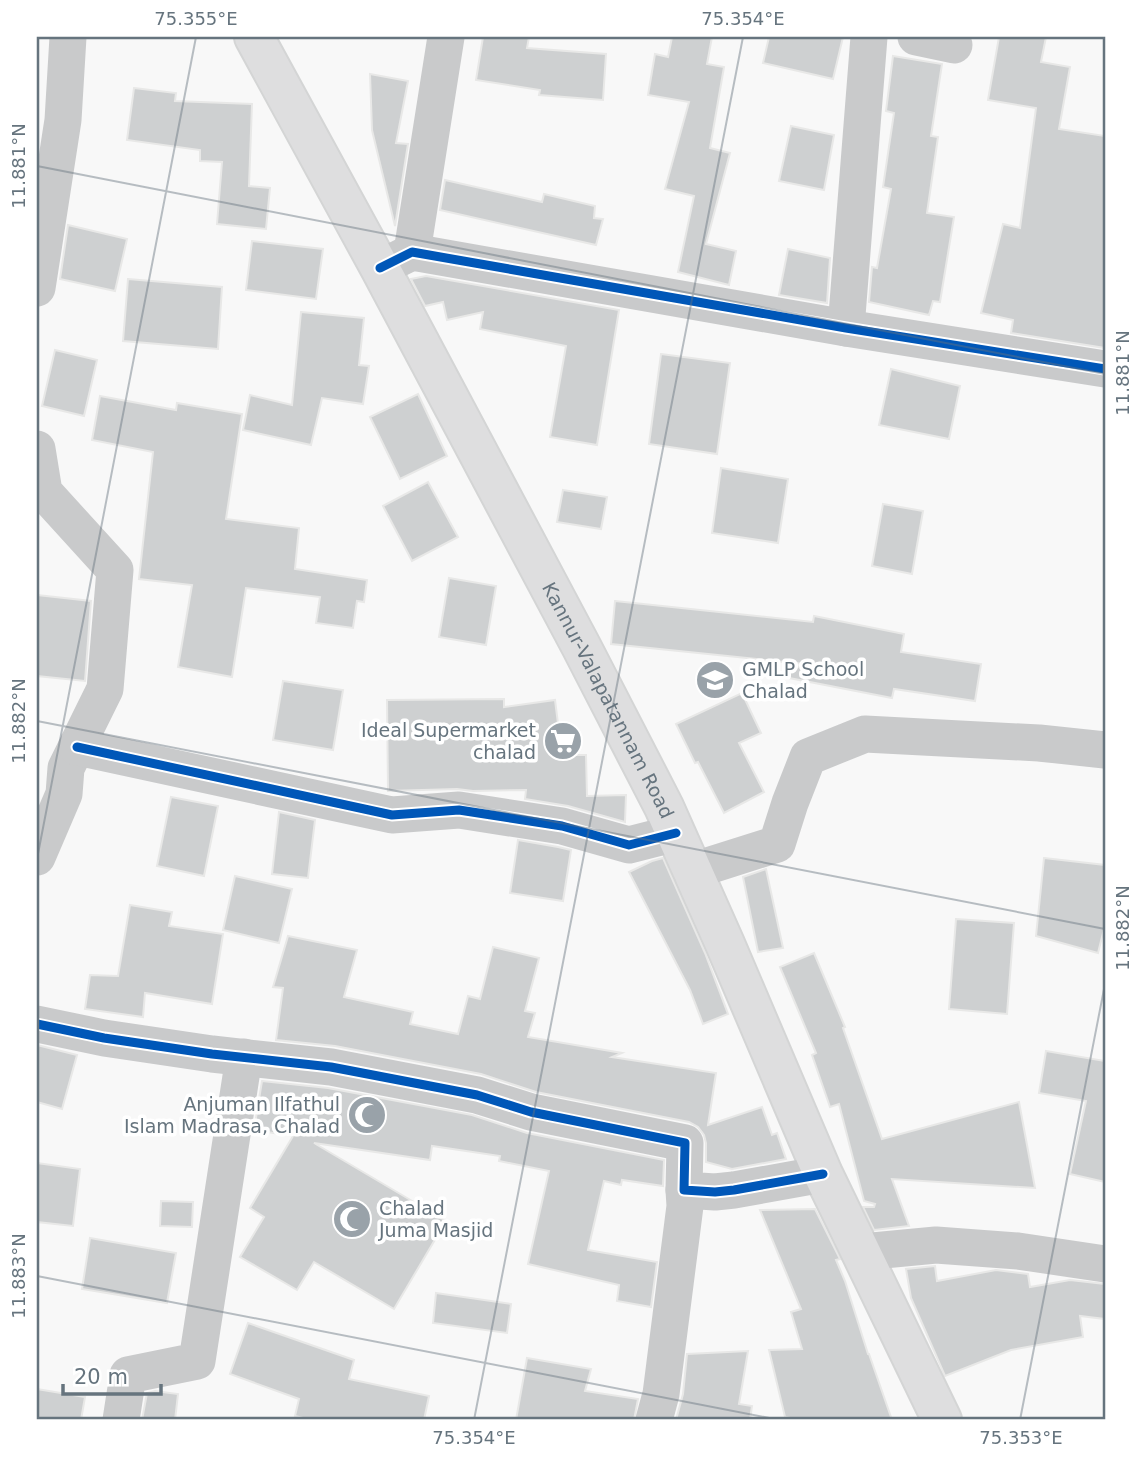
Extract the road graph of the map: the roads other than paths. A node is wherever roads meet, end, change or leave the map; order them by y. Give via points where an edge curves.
1 (68, 37) edge
2 (254, 37) edge
3 (446, 37) edge
4 (869, 37) edge
5 (916, 37) edge
6 (954, 46) dead end
7 (50, 119) edge
8 (396, 260) junction
9 (37, 288) edge
10 (846, 328) junction
11 (1105, 369) edge
12 (37, 449) edge
13 (1105, 750) edge
14 (60, 759) edge
15 (676, 833) junction
16 (37, 857) edge
17 (692, 871) junction
18 (37, 1024) edge
19 (244, 1057) junction
20 (823, 1174) junction
21 (684, 1190) junction
22 (862, 1252) junction
23 (1105, 1265) edge
24 (121, 1420) edge
25 (654, 1420) edge
26 (942, 1420) edge

1 - 7 street
2 - 8 main road, Kannur-Valapatannam Road
3 - 8 street
4 - 10 street
5 - 6 street
7 - 9 street
8 - 10 street
8 - 15 main road, Kannur-Valapatannam Road
10 - 11 street
12 - 14 street via 44,492 115,570 105,689
13 - 17 street via 865,734 808,757 777,844
14 - 15 street via 392,815 459,810 562,826 629,845
14 - 16 street via 64,794
15 - 17 main road, Kannur-Valapatannam Road
17 - 20 main road, Kannur-Valapatannam Road
18 - 19 street
19 - 21 street via 309,1064 477,1095 531,1112 685,1143
19 - 24 street via 197,1361 128,1376
20 - 21 street via 734,1191
20 - 22 main road, Kannur-Valapatannam Road
21 - 25 street via 661,1394
22 - 23 street via 936,1245 1018,1251
22 - 26 main road, Kannur-Valapatannam Road

